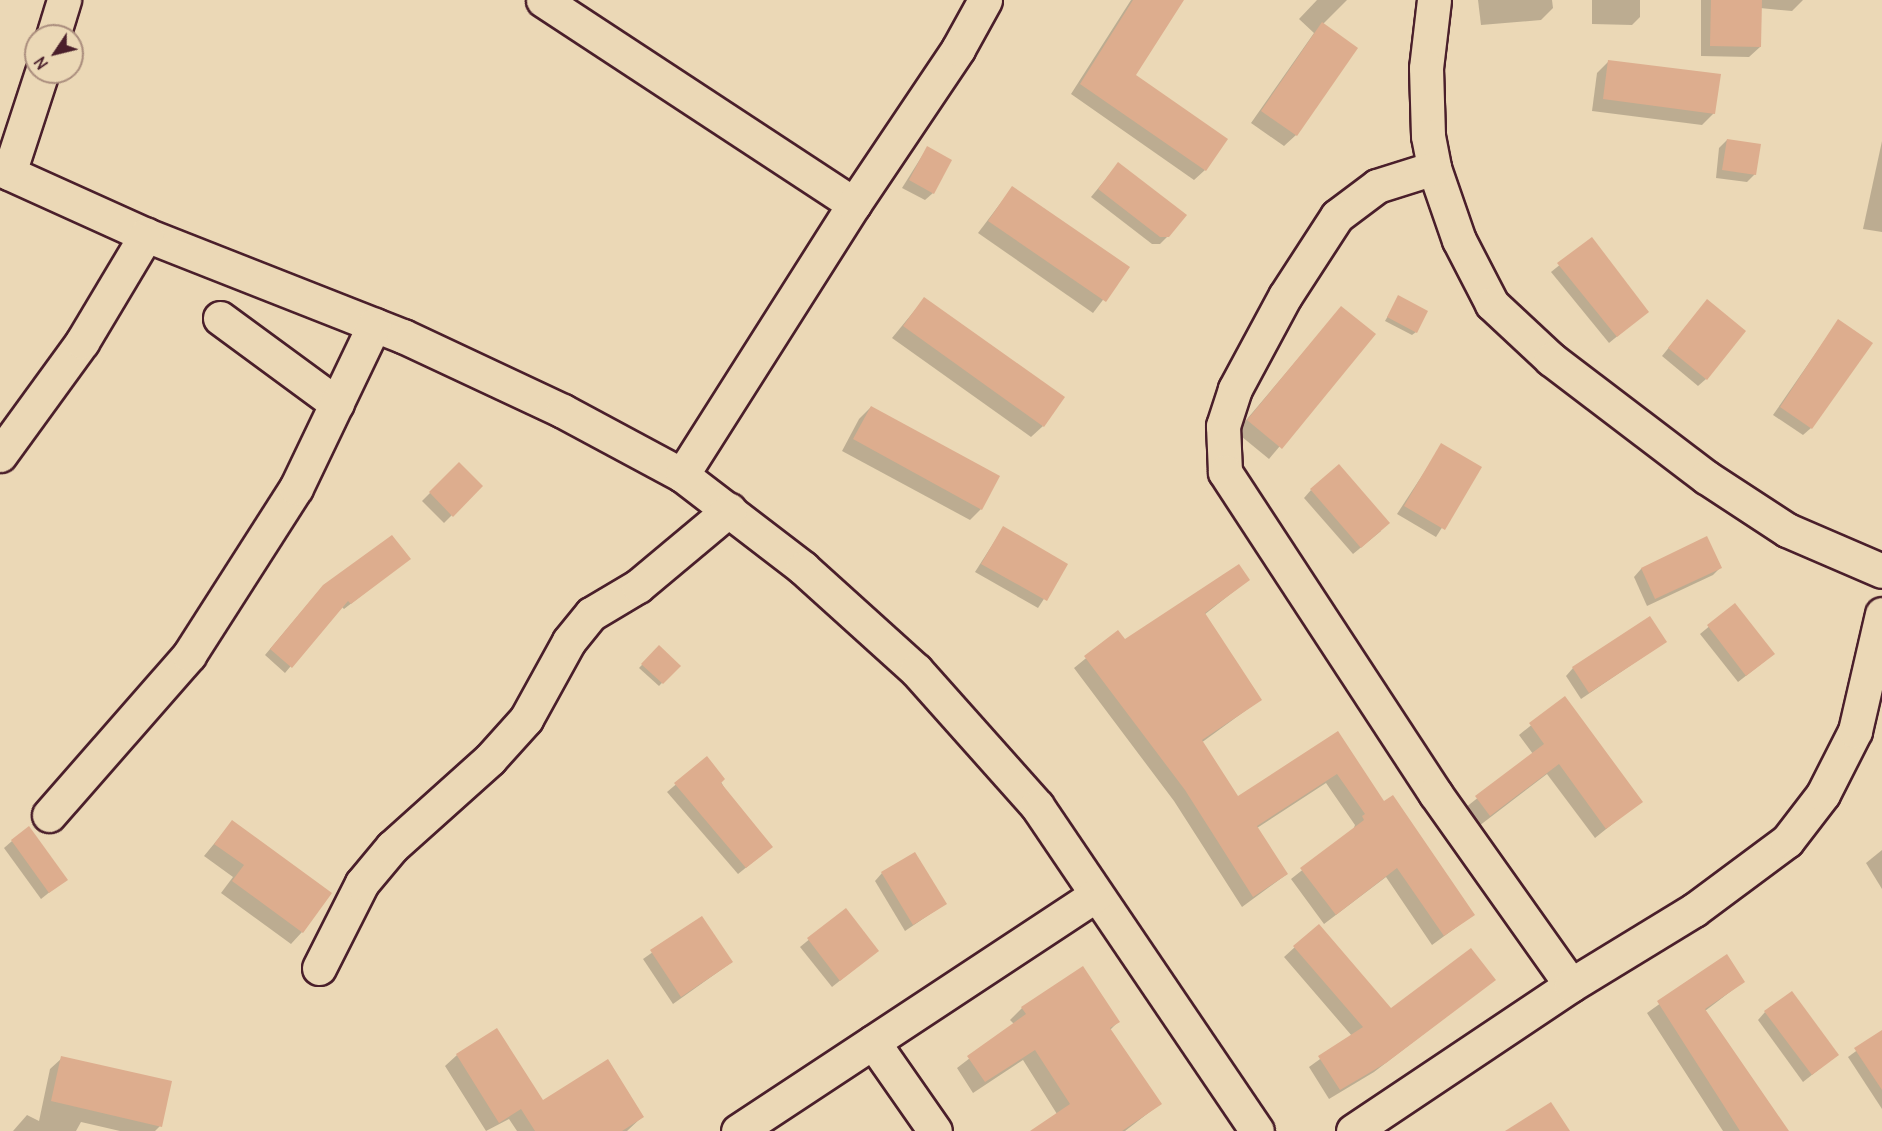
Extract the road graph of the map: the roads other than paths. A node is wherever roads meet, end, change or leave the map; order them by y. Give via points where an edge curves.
1 (64, 0) edge
2 (543, 0) edge
3 (985, 0) edge
4 (1434, 0) edge
5 (57, 24) edge
6 (38, 84) edge
7 (1434, 168) junction
8 (5, 171) edge
9 (854, 204) junction
10 (146, 235) junction
11 (220, 318) dead end
12 (374, 325) junction
13 (337, 404) junction
14 (0, 455) edge
15 (682, 475) junction
16 (729, 510) junction
17 (1882, 571) edge
18 (1882, 614) edge
19 (49, 815) dead end
20 (1096, 895) junction
21 (319, 968) dead end
22 (1571, 985) junction
23 (873, 1042) junction
24 (738, 1131) edge
25 (935, 1131) edge
26 (1257, 1131) edge
27 (1353, 1131) edge

1 - 5 street
2 - 9 street
3 - 9 street via 958,49
4 - 7 street via 1426,68 1428,136
6 - 8 street
7 - 17 street via 1459,240 1492,304 1551,359 1706,477 1787,530
7 - 22 street via 1377,186 1337,216 1285,296 1235,389 1223,426 1226,472 1435,793
8 - 10 street
9 - 15 street
10 - 12 street
10 - 14 street via 82,342
11 - 13 street
12 - 13 street
12 - 15 street via 563,411
13 - 19 street via 296,488 189,655
15 - 16 street
16 - 20 street via 803,568 916,670 1037,806
16 - 21 street via 638,586 591,614 569,641 526,719 490,759 392,847 362,883
18 - 22 street via 1855,731 1823,794 1787,840 1694,910
20 - 23 street
20 - 26 street
22 - 27 street
23 - 24 street
23 - 25 street

